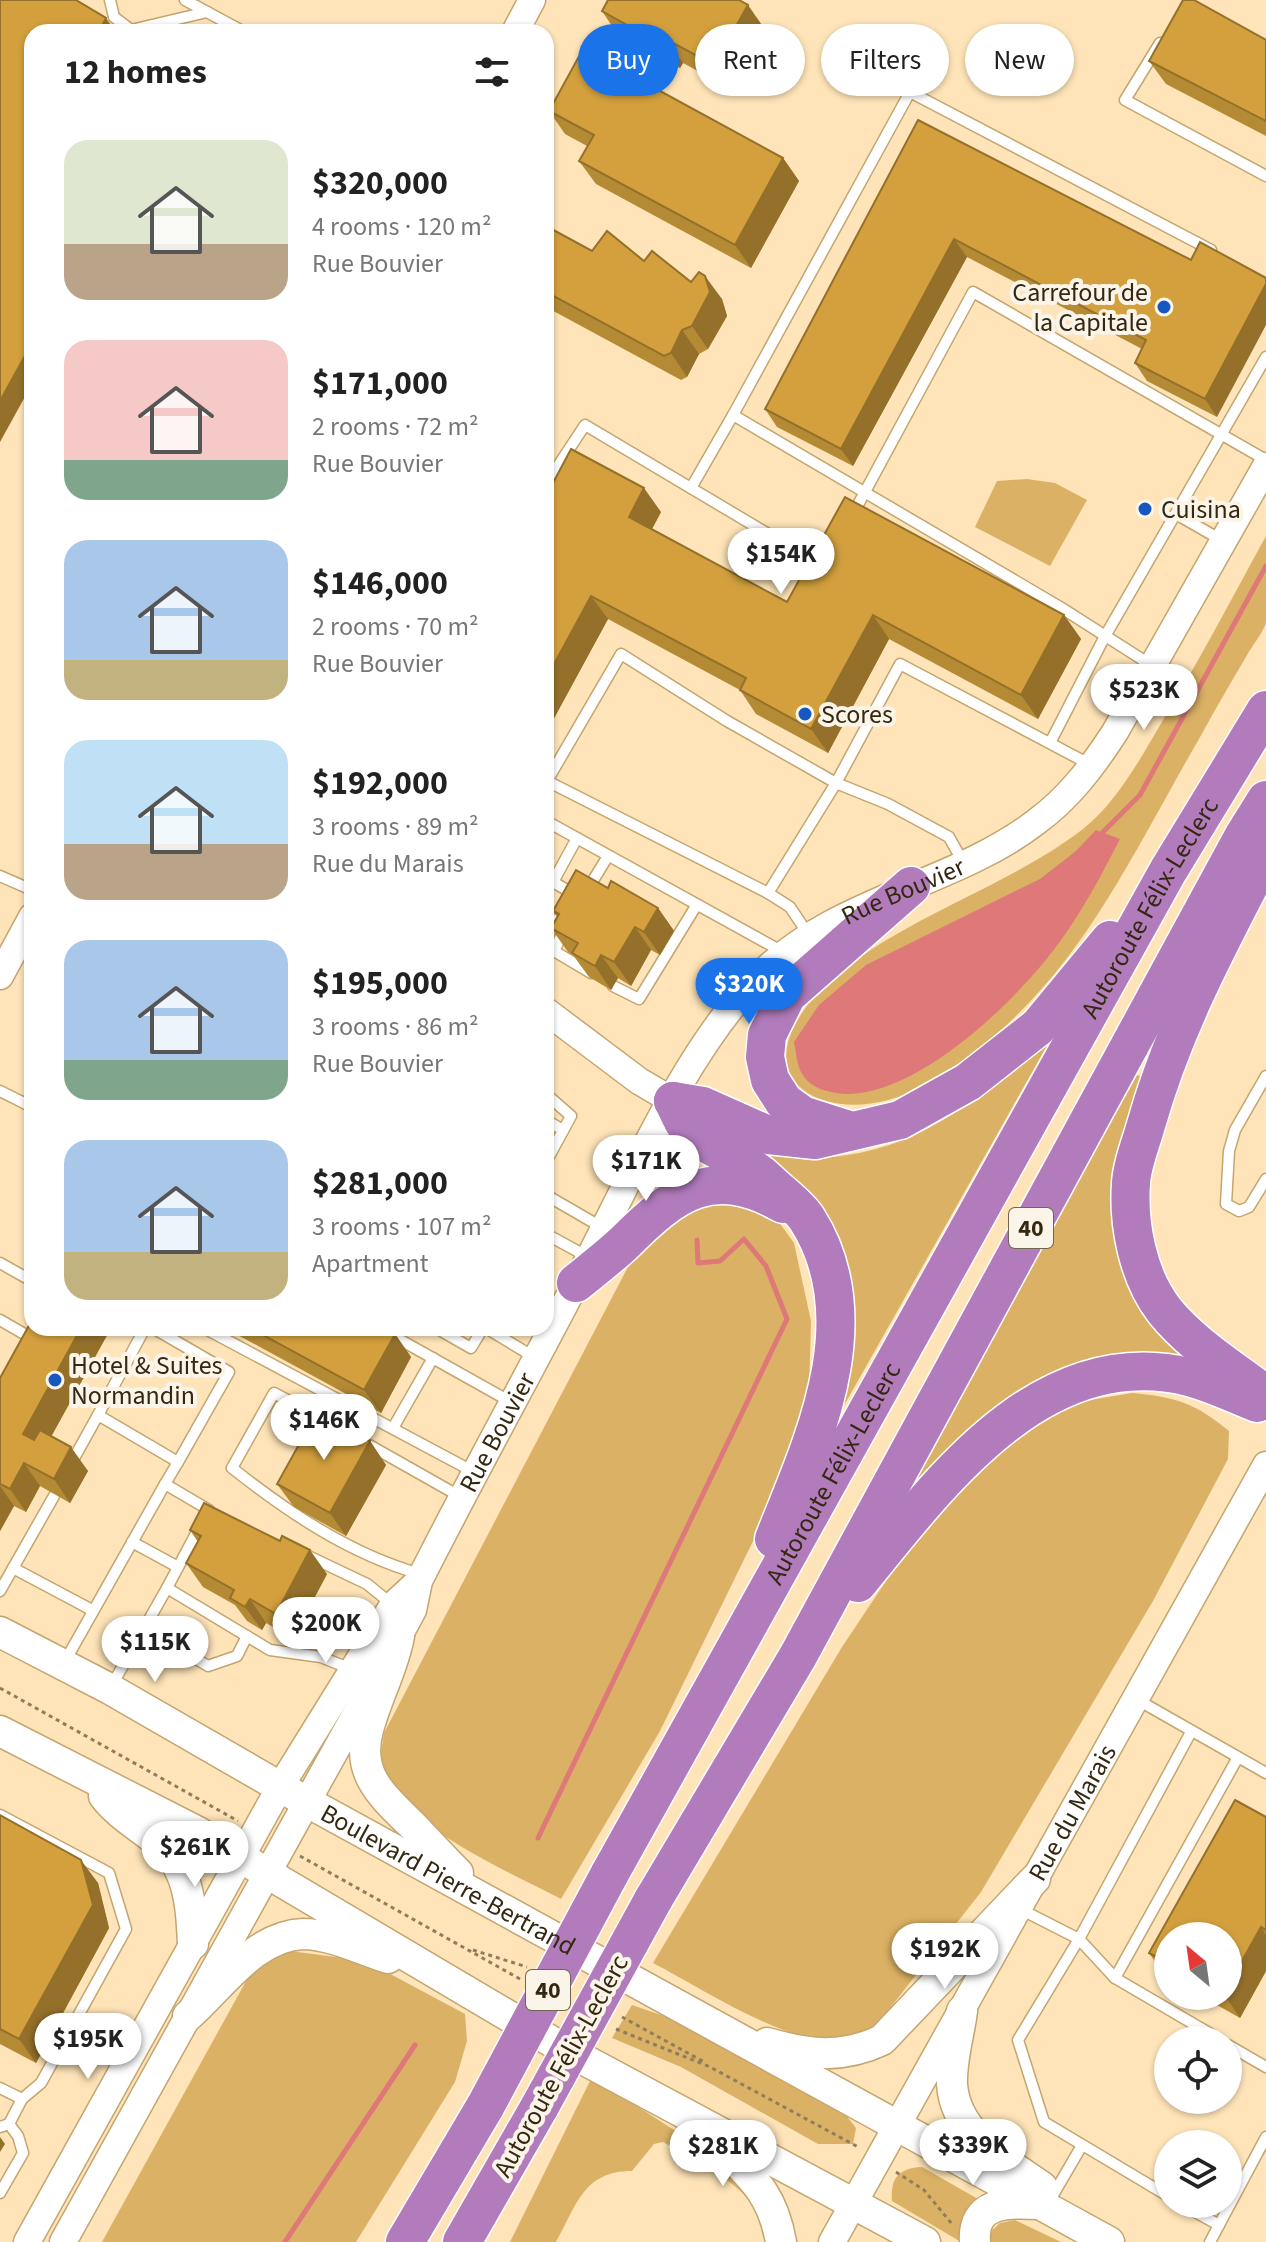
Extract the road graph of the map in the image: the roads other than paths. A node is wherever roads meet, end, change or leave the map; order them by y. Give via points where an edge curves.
1 (110, 0) edge
2 (185, 0) edge
3 (532, 0) edge
4 (207, 12) junction
5 (123, 24) edge
6 (156, 24) edge
7 (229, 24) edge
8 (519, 24) edge
9 (1163, 38) edge
10 (1266, 176) edge
11 (1225, 257) edge
12 (1266, 357) edge
13 (733, 415) junction
14 (1221, 434) junction
15 (1266, 463) edge
16 (554, 472) edge
17 (691, 488) junction
18 (866, 493) junction
19 (1176, 514) junction
20 (843, 529) edge
21 (1223, 541) junction
22 (829, 554) edge
23 (1104, 638) junction
24 (1153, 666) junction
25 (1266, 710) edge
26 (1051, 741) junction
27 (1093, 766) junction
28 (554, 768) edge
29 (836, 783) junction
30 (554, 784) edge
31 (1266, 800) edge
32 (554, 825) edge
33 (577, 838) junction
34 (1266, 853) edge
35 (608, 856) junction
36 (963, 862) junction
37 (1168, 871) junction
38 (0, 876) edge
39 (554, 880) edge
40 (554, 883) edge
41 (24, 886) edge
42 (911, 886) junction
43 (768, 893) junction
44 (696, 906) junction
45 (577, 907) edge
46 (570, 920) edge
47 (554, 924) edge
48 (24, 932) edge
49 (809, 936) junction
50 (785, 953) junction
51 (591, 973) edge
52 (0, 976) edge
53 (613, 986) dead end
54 (554, 1017) edge
55 (1266, 1076) edge
56 (0, 1091) edge
57 (554, 1101) edge
58 (673, 1101) junction
59 (24, 1103) edge
60 (554, 1125) edge
61 (563, 1130) junction
62 (856, 1133) junction
63 (554, 1147) edge
64 (1266, 1179) edge
65 (554, 1200) edge
66 (806, 1217) junction
67 (604, 1229) junction
68 (554, 1242) edge
69 (0, 1263) edge
70 (583, 1270) junction
71 (24, 1276) edge
72 (0, 1320) edge
73 (554, 1321) edge
74 (24, 1328) edge
75 (26, 1336) edge
76 (141, 1336) edge
77 (167, 1336) edge
78 (219, 1336) edge
79 (393, 1336) edge
80 (450, 1336) edge
81 (479, 1336) edge
82 (498, 1336) edge
83 (546, 1336) edge
84 (20, 1348) edge
85 (534, 1357) junction
86 (433, 1358) junction
87 (1266, 1395) edge
88 (511, 1402) junction
89 (1266, 1406) edge
90 (98, 1415) junction
91 (393, 1428) junction
92 (341, 1429) edge
93 (355, 1436) edge
94 (73, 1460) edge
95 (178, 1462) junction
96 (1266, 1465) edge
97 (475, 1472) junction
98 (165, 1484) junction
99 (54, 1496) edge
100 (461, 1497) junction
101 (209, 1510) junction
102 (224, 1516) edge
103 (132, 1542) junction
104 (295, 1550) edge
105 (178, 1567) junction
106 (13, 1568) junction
107 (420, 1578) junction
108 (167, 1588) junction
109 (0, 1591) edge
110 (393, 1605) junction
111 (92, 1610) junction
112 (144, 1628) junction
113 (0, 1632) edge
114 (247, 1636) junction
115 (399, 1636) junction
116 (798, 1656) junction
117 (63, 1665) junction
118 (353, 1670) junction
119 (110, 1689) junction
120 (708, 1697) junction
121 (1136, 1699) junction
122 (0, 1731) edge
123 (1191, 1732) junction
124 (1237, 1759) junction
125 (1266, 1773) edge
126 (91, 1778) junction
127 (280, 1787) junction
128 (310, 1801) junction
129 (0, 1815) edge
130 (241, 1857) junction
131 (266, 1874) junction
132 (1035, 1879) junction
133 (478, 1895) junction
134 (1020, 1909) junction
135 (1079, 1939) junction
136 (193, 1944) junction
137 (431, 1971) junction
138 (1115, 1978) junction
139 (962, 2011) junction
140 (188, 2016) junction
141 (1197, 2026) edge
142 (730, 2034) junction
143 (1242, 2053) edge
144 (1266, 2067) edge
145 (0, 2088) edge
146 (22, 2099) junction
147 (536, 2113) junction
148 (694, 2119) junction
149 (4, 2125) edge
150 (898, 2126) junction
151 (1266, 2137) edge
152 (1081, 2147) junction
153 (1154, 2188) edge
154 (0, 2193) edge
155 (1046, 2200) junction
156 (853, 2204) junction
157 (1206, 2218) edge
158 (1219, 2225) junction
159 (966, 2235) edge
160 (407, 2236) edge
161 (27, 2242) edge
162 (63, 2242) edge
163 (462, 2242) edge
164 (487, 2242) edge
165 (781, 2242) edge
166 (832, 2242) edge
167 (925, 2242) edge
168 (1109, 2242) edge
169 (1118, 2242) edge
170 (1210, 2242) edge

1 - 5 lane via 114,17
2 - 4 lane
3 - 8 street
4 - 6 lane
4 - 7 lane
9 - 10 lane via 1125,100
11 - 13 lane via 910,92
12 - 14 lane
13 - 17 lane
13 - 18 lane
14 - 15 lane
14 - 18 lane via 973,292
14 - 19 lane
15 - 21 street, Rue Bouvier
16 - 17 lane via 585,425
17 - 22 lane via 821,566
18 - 20 lane
18 - 23 lane
19 - 21 lane
19 - 23 lane
21 - 24 street, Rue Bouvier
23 - 24 lane
23 - 26 lane
24 - 27 street, Rue Bouvier
25 - 37 highway, Autoroute Félix-Leclerc / 40
26 - 27 lane
26 - 29 lane via 900,664
27 - 36 street, Rue Bouvier via 1035,823
28 - 29 lane via 621,654
29 - 36 lane via 949,837
29 - 43 lane
30 - 43 lane
31 - 116 highway, Autoroute Félix-Leclerc / 40
32 - 33 lane
33 - 35 lane
33 - 39 lane
34 - 87 highway via 1164,1061 1131,1180 1131,1228 1163,1309
35 - 44 lane
35 - 45 lane
36 - 42 street, Rue Bouvier
37 - 62 highway via 1038,1027 968,1082 900,1120
37 - 120 highway, Autoroute Félix-Leclerc / 40
38 - 41 lane
40 - 47 lane via 572,893
42 - 49 street, Rue Bouvier
42 - 62 highway via 787,995 767,1035 770,1080 784,1102 802,1115
43 - 49 lane via 790,907
44 - 50 lane
44 - 53 lane via 639,999
46 - 51 lane via 554,951
48 - 52 street
49 - 50 street, Rue Bouvier
50 - 58 street, Rue Bouvier via 727,1013
54 - 58 street
55 - 64 lane via 1235,1130 1226,1204 1239,1211 1249,1207
56 - 59 lane
57 - 61 lane via 571,1116
58 - 62 highway via 703,1106 768,1135 815,1140
58 - 66 highway via 691,1132 753,1166
58 - 67 street, Rue Bouvier
60 - 61 lane
61 - 63 lane
65 - 67 lane
66 - 70 highway via 747,1188 698,1187 652,1214
66 - 120 highway via 831,1283 834,1357 818,1424
67 - 70 street, Rue Bouvier
68 - 70 lane
69 - 71 lane
70 - 73 street, Rue Bouvier
72 - 74 lane
75 - 84 lane
76 - 90 lane
77 - 95 lane via 229,1372
78 - 91 lane
79 - 86 lane
80 - 81 lane via 471,1348
82 - 85 lane
83 - 85 street, Rue Bouvier
85 - 88 street, Rue Bouvier
86 - 88 lane
86 - 91 lane
88 - 97 street, Rue Bouvier
89 - 116 highway via 1188,1377 1142,1372 1095,1377 1060,1391 992,1434 942,1479
90 - 94 lane
90 - 95 lane
91 - 97 lane
92 - 107 lane via 274,1393 232,1468 286,1510
93 - 100 lane
95 - 98 lane
96 - 121 street, Rue du Marais
97 - 100 street, Rue Bouvier
98 - 101 lane
98 - 103 lane
99 - 106 lane
100 - 107 street, Rue Bouvier
101 - 102 lane
101 - 105 lane
103 - 105 lane
103 - 111 lane
104 - 110 lane via 367,1584
105 - 108 lane
106 - 109 lane
106 - 111 lane
107 - 110 street, Rue Bouvier
107 - 115 street, Rue Bouvier via 413,1610
108 - 112 lane
108 - 114 lane
110 - 118 street, Rue Bouvier
111 - 117 lane
112 - 114 lane via 208,1666 237,1656
112 - 119 lane
113 - 117 main road, Boulevard Pierre-Bertrand
114 - 118 lane via 270,1650 321,1657
115 - 128 street, Rue Bouvier
115 - 133 main road via 368,1728 368,1774 391,1808
116 - 147 highway, Autoroute Félix-Leclerc / 40, bridge via 653,1900
117 - 119 main road, Boulevard Pierre-Bertrand
118 - 127 street, Rue Bouvier
119 - 127 main road, Boulevard Pierre-Bertrand
120 - 160 highway, Autoroute Félix-Leclerc / 40, bridge via 486,2105
121 - 123 lane
121 - 132 street, Rue du Marais
122 - 126 main road
123 - 124 lane
123 - 135 lane
124 - 125 lane
124 - 138 lane
126 - 130 main road
126 - 136 main road via 114,1809 157,1840 179,1865 190,1894
127 - 128 main road, Boulevard Pierre-Bertrand
127 - 130 street, Rue Bouvier
128 - 131 street, Rue Bouvier
128 - 133 main road, Boulevard Pierre-Bertrand
129 - 146 lane via 109,1873 126,1929 41,2083
130 - 131 main road
130 - 136 street, Rue Bouvier
131 - 137 main road
131 - 140 street, Rue Bouvier
132 - 134 street, Rue du Marais
132 - 142 main road via 882,2040 854,2053 799,2052
133 - 142 main road, Boulevard Pierre-Bertrand
134 - 135 lane
134 - 139 street, Rue du Marais
135 - 138 lane
135 - 152 lane via 1018,2040 1044,2122
136 - 161 street, Rue Bouvier
137 - 140 main road via 306,1934 276,1938 249,1955
137 - 148 main road
138 - 141 lane
139 - 150 street, Rue du Marais
139 - 155 main road via 952,2083 956,2107 968,2129
140 - 162 street, Rue Bouvier
142 - 150 main road, Boulevard Pierre-Bertrand
143 - 144 lane
145 - 146 lane
146 - 149 lane
147 - 163 highway, Autoroute Félix-Leclerc / 40
147 - 164 highway
148 - 156 main road
148 - 165 main road via 756,2182 775,2211
149 - 154 lane via 18,2136 23,2153
150 - 155 main road, Boulevard Pierre-Bertrand
150 - 156 street, Rue du Marais
151 - 158 lane
152 - 153 lane
152 - 155 lane
155 - 159 main road via 993,2205
155 - 168 main road, Boulevard Pierre-Bertrand
155 - 169 main road
156 - 166 street, Rue du Marais
156 - 167 main road
157 - 158 lane
158 - 170 lane

